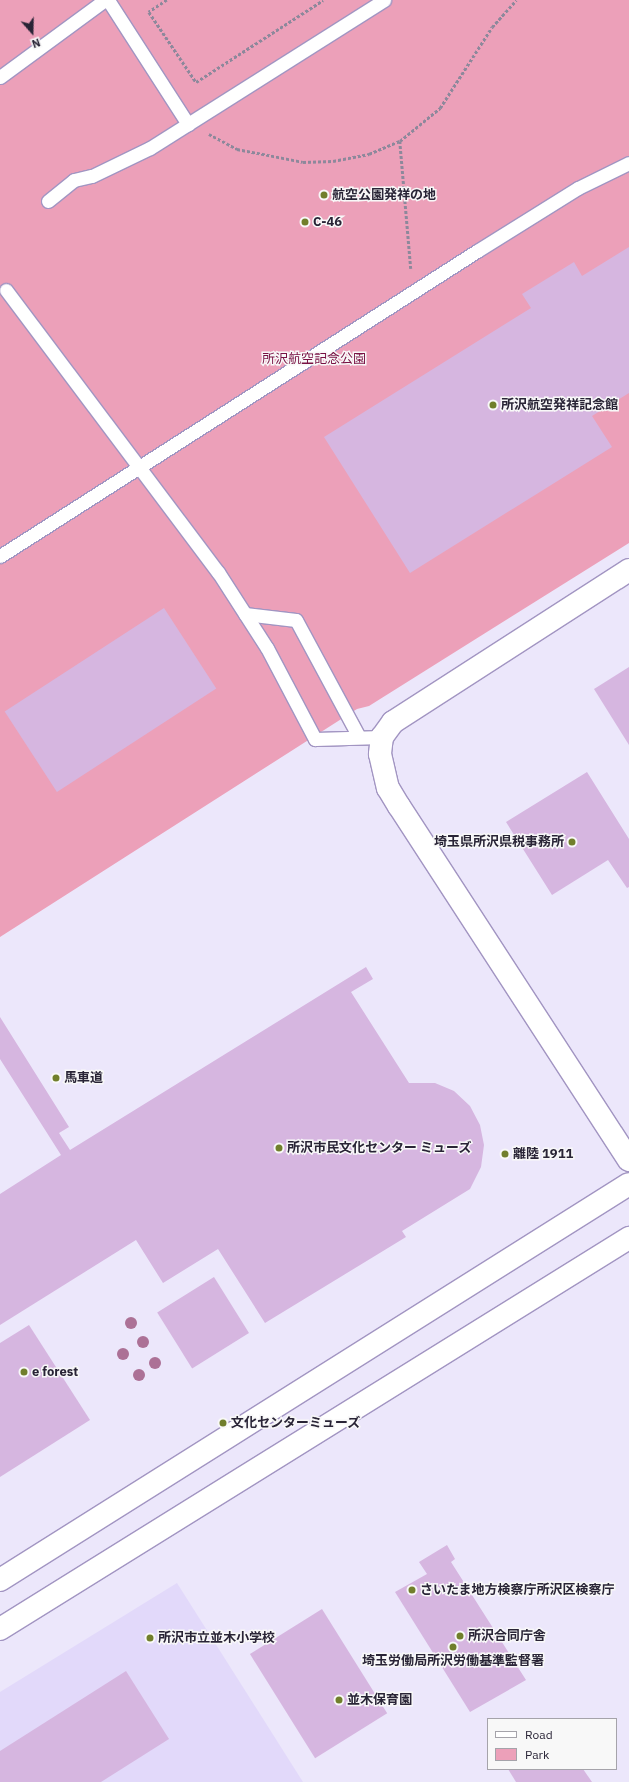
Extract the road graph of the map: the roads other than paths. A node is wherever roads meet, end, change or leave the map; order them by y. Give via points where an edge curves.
1 (105, 0) edge
2 (108, 0) edge
3 (384, 0) edge
4 (0, 77) edge
5 (188, 124) junction
6 (629, 163) edge
7 (48, 201) dead end
8 (6, 290) dead end
9 (141, 466) junction
10 (0, 556) edge
11 (629, 570) edge
12 (245, 614) junction
13 (359, 737) junction
14 (382, 737) junction
15 (629, 1160) edge
16 (629, 1184) edge
17 (629, 1238) edge
18 (0, 1580) edge
19 (0, 1630) edge

1 - 4 lane
2 - 5 lane
3 - 5 lane
5 - 7 lane via 150,148 92,176 74,180
6 - 9 lane via 578,188
8 - 9 lane
9 - 10 lane
9 - 12 lane
11 - 14 street via 393,722
12 - 13 lane via 296,620
12 - 13 lane via 315,739
13 - 14 lane
14 - 15 street via 380,754 388,788
16 - 18 street
17 - 19 street

